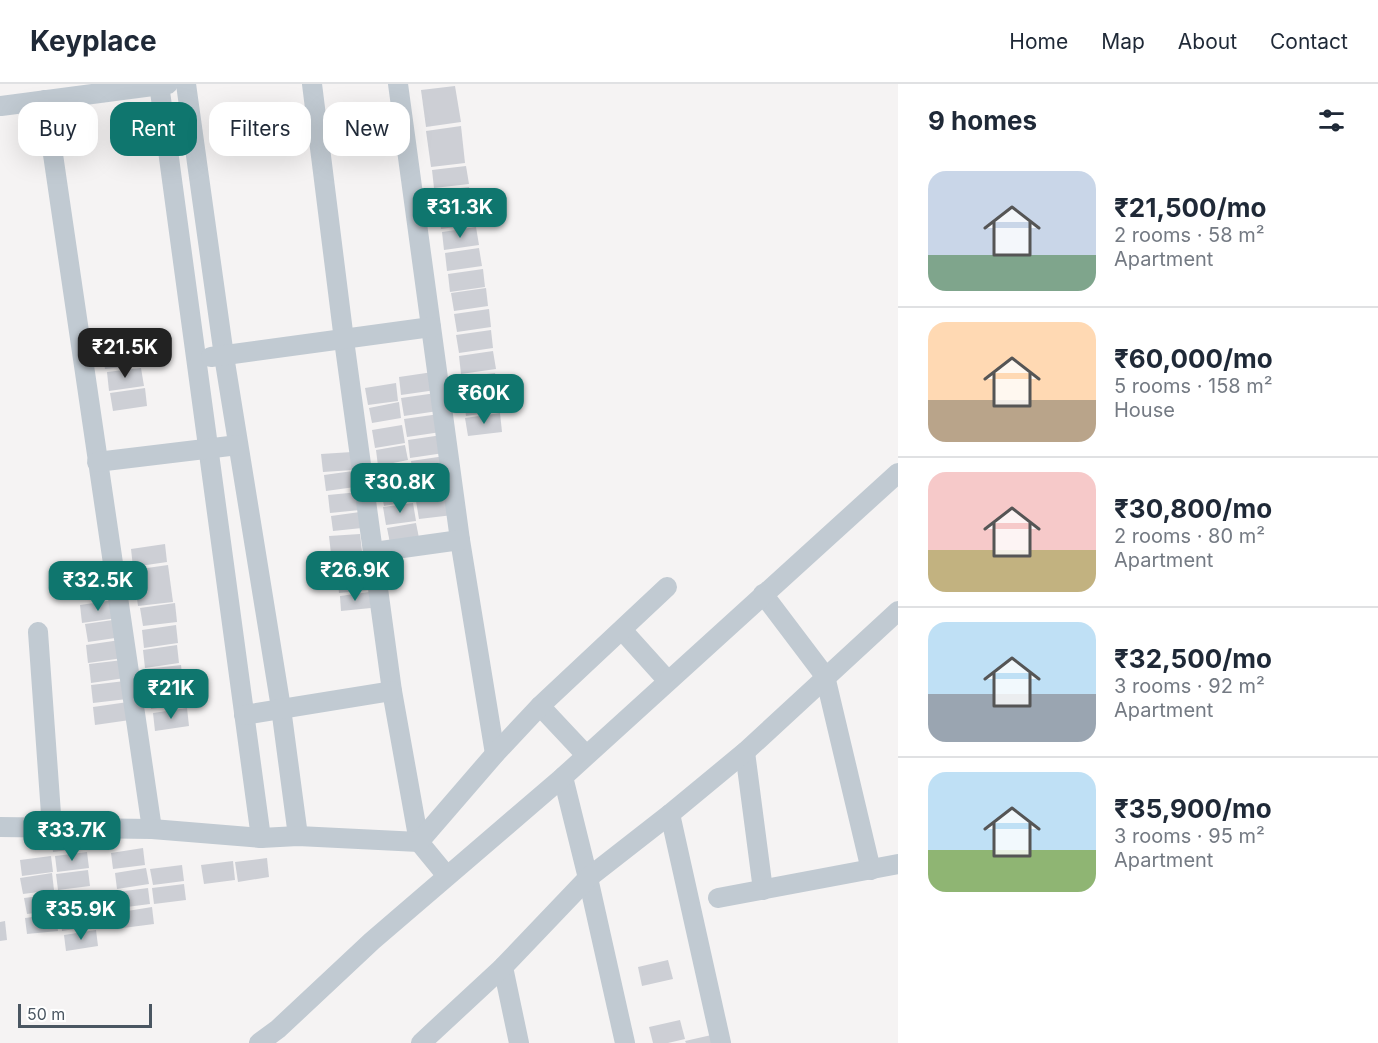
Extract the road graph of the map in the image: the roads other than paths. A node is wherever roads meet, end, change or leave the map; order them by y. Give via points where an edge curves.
1 (162, 84) edge
2 (186, 84) edge
3 (312, 84) edge
4 (398, 84) edge
5 (45, 100) junction
6 (1, 106) edge
7 (431, 327) junction
8 (344, 340) junction
9 (224, 356) junction
10 (196, 358) junction
11 (238, 445) junction
12 (208, 449) junction
13 (98, 462) junction
14 (898, 473) edge
15 (460, 540) junction
16 (374, 552) junction
17 (668, 587) dead end
18 (763, 594) junction
19 (898, 611) edge
20 (622, 630) junction
21 (38, 632) dead end
22 (658, 669) junction
23 (825, 676) junction
24 (392, 691) junction
25 (540, 706) junction
26 (281, 708) junction
27 (244, 715) junction
28 (576, 744) junction
29 (745, 752) junction
30 (495, 754) junction
31 (563, 777) junction
32 (670, 814) junction
33 (0, 827) edge
34 (52, 828) junction
35 (152, 829) junction
36 (298, 836) junction
37 (261, 838) junction
38 (433, 860) junction
39 (898, 864) edge
40 (871, 870) junction
41 (588, 878) junction
42 (763, 890) junction
43 (718, 898) dead end
44 (502, 967) junction
45 (283, 1036) edge
46 (426, 1041) edge
47 (259, 1043) edge
48 (519, 1043) edge
49 (625, 1043) edge
50 (721, 1043) edge

1 - 5 street
1 - 10 street
2 - 9 street
3 - 8 street
4 - 7 street
5 - 6 street
5 - 13 street
7 - 8 street
7 - 15 street
8 - 9 street
8 - 16 street
9 - 10 street
9 - 11 street
10 - 12 street
11 - 12 street
11 - 26 street
12 - 13 street
12 - 27 street
13 - 35 street
14 - 18 street
15 - 16 street
15 - 30 street
16 - 24 street
17 - 20 street
18 - 22 street
18 - 23 street
19 - 23 street
20 - 22 street
20 - 25 street
21 - 34 street
22 - 28 street
23 - 29 street
23 - 40 street
24 - 26 street
24 - 38 street
25 - 28 street
25 - 30 street
26 - 27 street
26 - 36 street
27 - 37 street
28 - 31 street
29 - 32 street
29 - 42 street
30 - 38 street
31 - 38 street
31 - 41 street
32 - 41 street
32 - 50 street
33 - 34 street
34 - 35 street
35 - 37 street
36 - 37 street
36 - 38 street
38 - 45 street via 372,941
39 - 40 street
40 - 42 street
41 - 44 street
41 - 49 street
42 - 43 street
44 - 46 street
44 - 48 street
45 - 47 street

